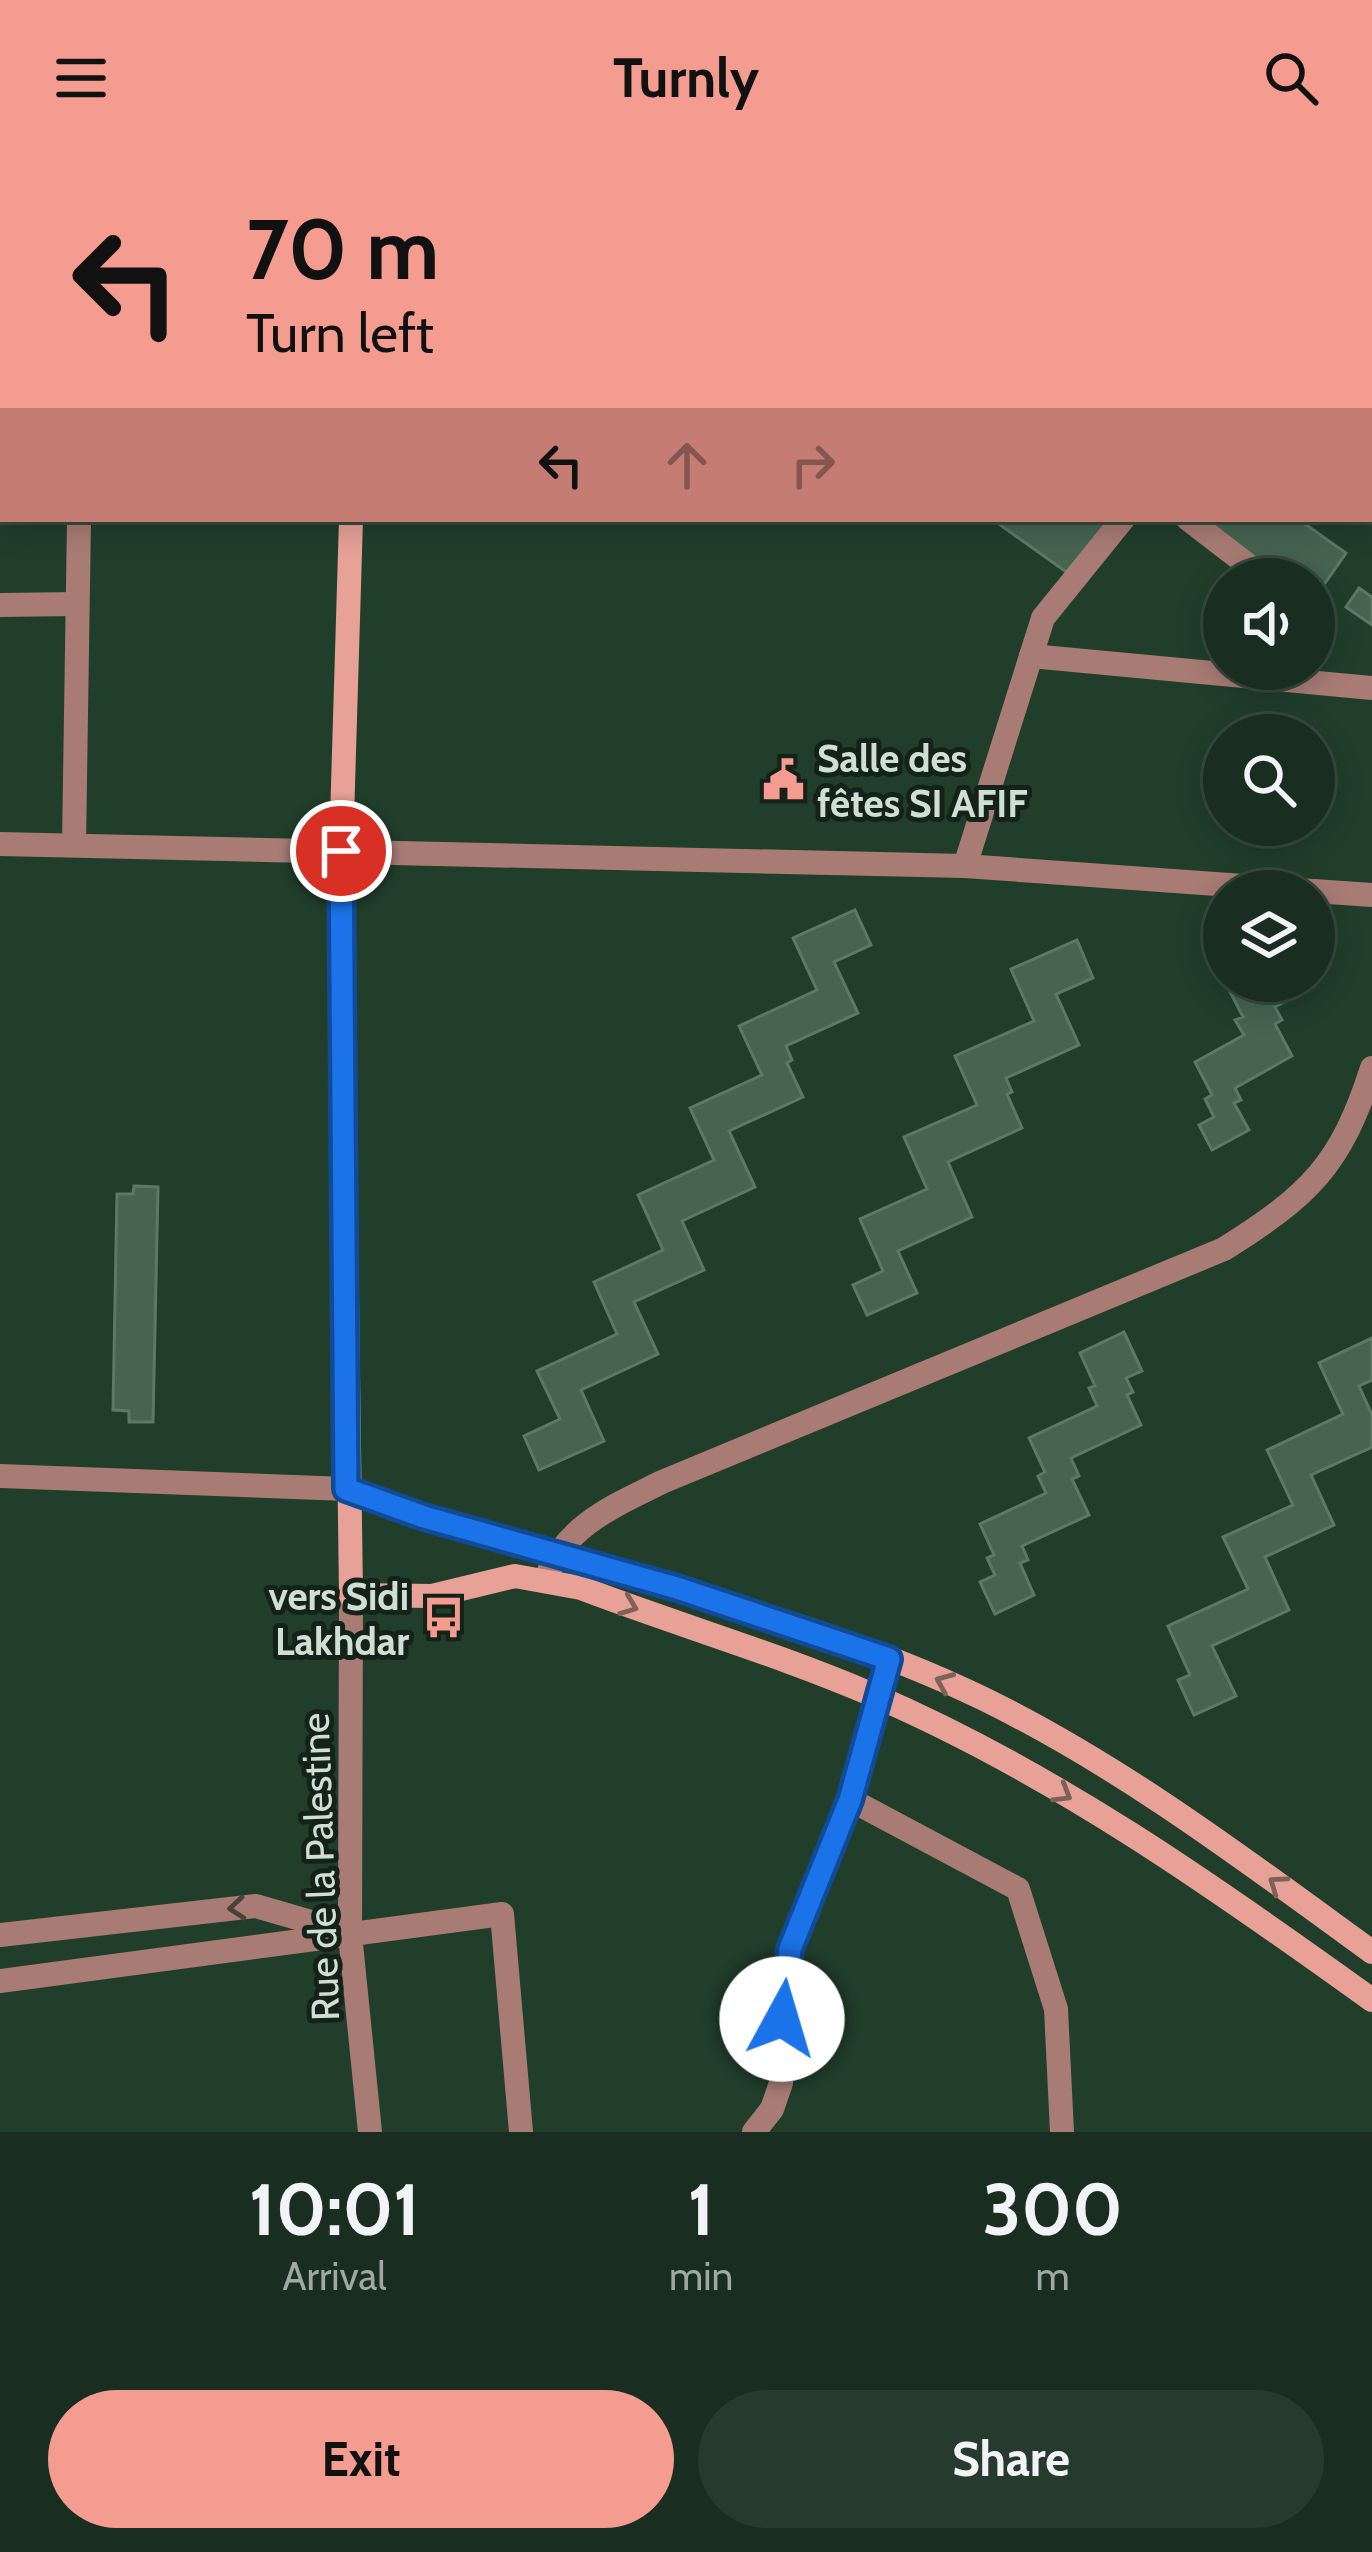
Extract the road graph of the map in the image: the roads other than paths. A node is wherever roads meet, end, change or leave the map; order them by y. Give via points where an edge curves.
1 (79, 522) edge
2 (351, 522) edge
3 (1121, 522) edge
4 (1192, 522) edge
5 (1239, 558) edge
6 (77, 604) junction
7 (0, 605) edge
8 (1031, 656) junction
9 (1372, 688) edge
10 (0, 844) edge
11 (74, 845) junction
12 (341, 851) junction
13 (965, 866) junction
14 (1203, 883) edge
15 (1335, 892) edge
16 (1372, 895) edge
17 (1372, 1067) edge
18 (1364, 1120) edge
19 (0, 1476) edge
20 (346, 1489) junction
21 (550, 1566) junction
22 (351, 1595) junction
23 (889, 1659) junction
24 (876, 1696) junction
25 (850, 1800) junction
26 (350, 1934) junction
27 (0, 1935) edge
28 (1372, 1952) edge
29 (0, 1982) edge
30 (1372, 2000) edge
31 (370, 2132) edge
32 (520, 2132) edge
33 (754, 2132) edge
34 (1062, 2132) edge

1 - 6 street
2 - 12 main road, Rue de la Palestine
3 - 8 street via 1043,618
4 - 5 street
6 - 7 street
6 - 11 street
8 - 9 street
8 - 13 street
10 - 11 street
11 - 12 street
12 - 13 street
12 - 20 main road, Rue de la Palestine
13 - 14 street
15 - 16 street
17 - 18 street
18 - 21 street via 1280,1214 1224,1249 662,1482 592,1518
19 - 20 street
20 - 21 main road
20 - 22 main road, Rue de la Palestine
21 - 22 main road via 432,1597
21 - 23 main road via 700,1595
21 -> 24 main road
22 - 26 street, Rue de la Palestine
23 - 24 street
28 -> 23 main road via 1165,1804 1053,1736
24 - 25 street
24 -> 30 main road via 1097,1814
25 - 33 street via 790,1949 781,2083
25 - 34 street via 1018,1889 1056,2009
26 -> 27 street via 256,1906
26 - 29 street
26 - 31 street, Rue de la Palestine
26 - 32 street via 502,1914

